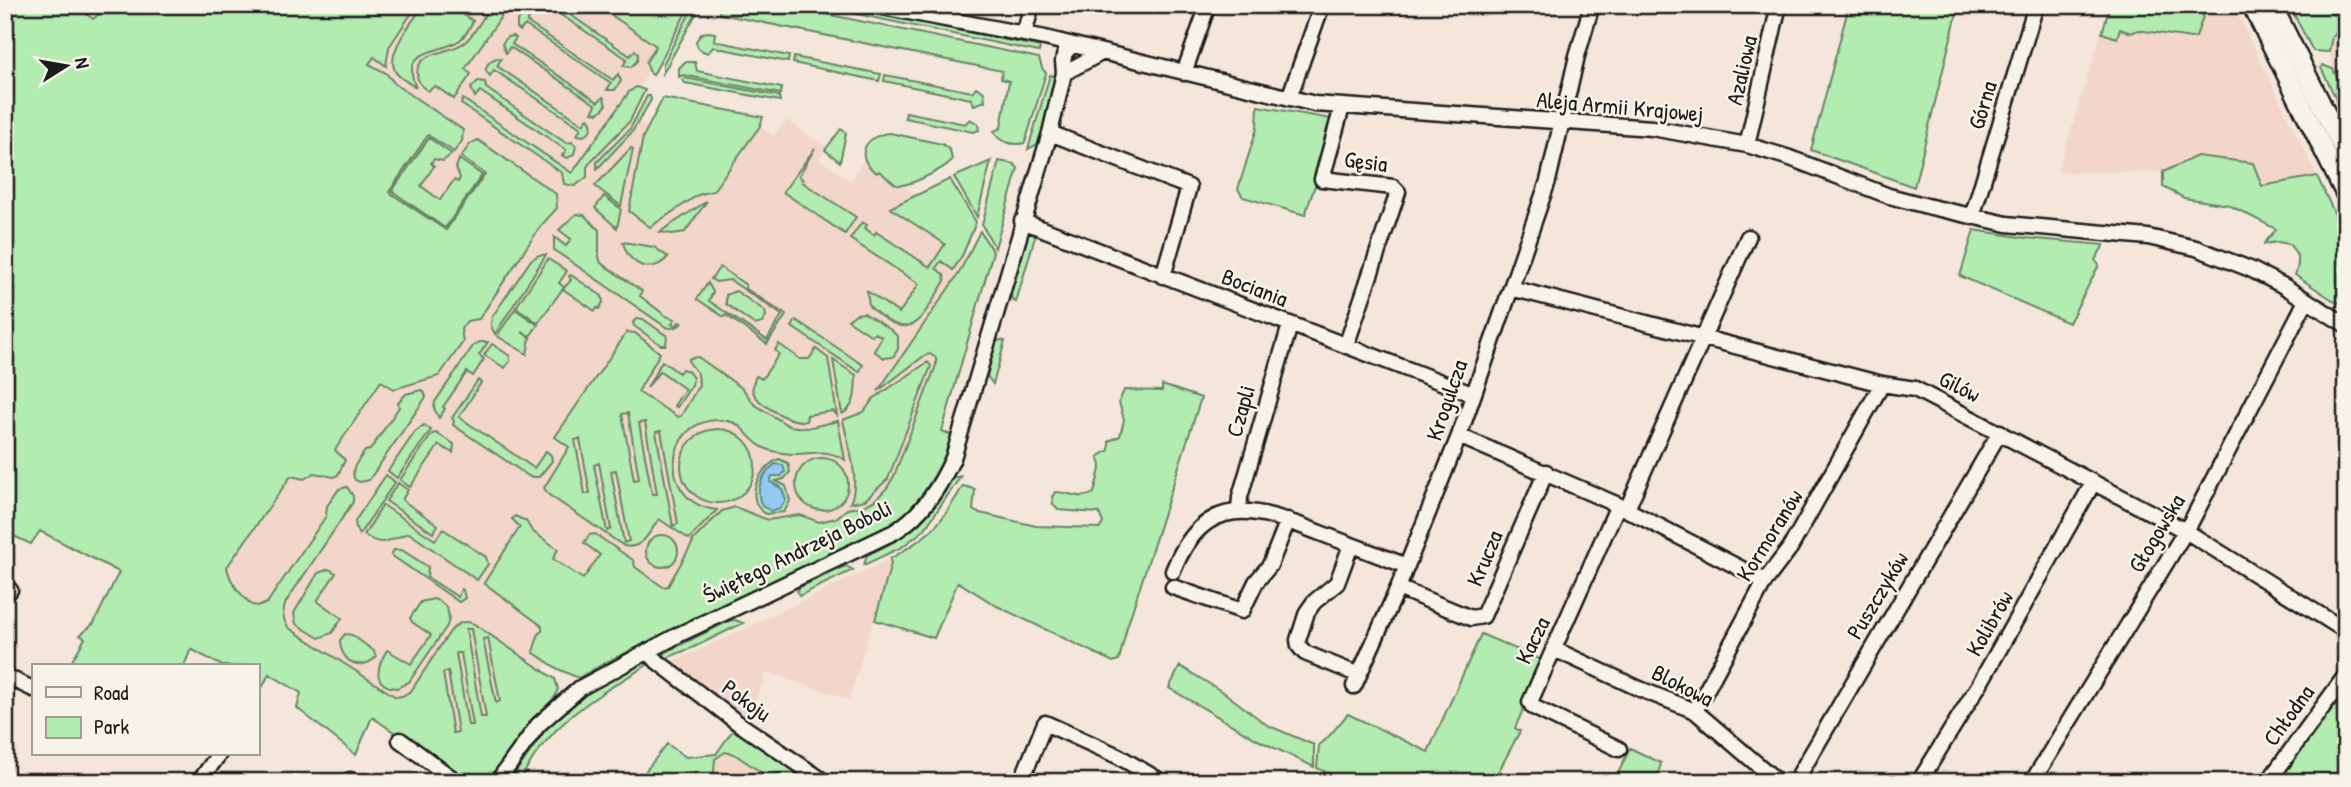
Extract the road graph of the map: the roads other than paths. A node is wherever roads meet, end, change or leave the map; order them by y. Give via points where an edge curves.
1 (872, 5) edge
2 (1032, 5) edge
3 (1208, 5) edge
4 (1322, 5) edge
5 (1592, 5) edge
6 (1779, 5) edge
7 (2036, 5) edge
8 (2252, 5) edge
9 (2272, 5) edge
10 (1024, 34) junction
11 (1072, 45) junction
12 (1103, 52) junction
13 (1064, 73) junction
14 (1184, 73) junction
15 (1289, 99) junction
16 (1342, 107) junction
17 (1562, 123) junction
18 (1050, 133) junction
19 (1747, 145) junction
20 (2346, 154) edge
21 (2346, 195) edge
22 (1972, 217) junction
23 (1023, 221) junction
24 (1748, 237) dead end
25 (1163, 276) junction
26 (1511, 288) junction
27 (2306, 300) junction
28 (2345, 324) edge
29 (1290, 325) junction
30 (1703, 337) junction
31 (1346, 346) junction
32 (1882, 384) junction
33 (1472, 394) junction
34 (2000, 432) junction
35 (1459, 436) junction
36 (1546, 472) junction
37 (2093, 483) junction
38 (1623, 507) junction
39 (1239, 510) junction
40 (1287, 520) junction
41 (2184, 530) junction
42 (1351, 544) junction
43 (1407, 566) junction
44 (1173, 571) dead end
45 (1765, 581) junction
46 (1173, 587) dead end
47 (1398, 588) junction
48 (2346, 631) edge
49 (1554, 649) junction
50 (648, 650) junction
51 (2346, 675) edge
52 (5, 677) edge
53 (32, 689) edge
54 (1695, 711) junction
55 (400, 740) dead end
56 (1619, 749) dead end
57 (218, 756) edge
58 (199, 782) edge
59 (457, 782) edge
60 (498, 782) edge
61 (825, 782) edge
62 (1021, 782) edge
63 (1162, 782) edge
64 (1778, 782) edge
65 (1795, 782) edge
66 (1919, 782) edge
67 (2032, 782) edge
68 (2268, 782) edge

1 - 10 street, Aleja Armii Krajowej
2 - 10 street
3 - 14 street
4 - 15 street
5 - 17 street, Krogulcza
6 - 19 street, Azaliowa
7 - 22 street, Górna
8 - 21 main road
9 - 20 main road
10 - 11 street, Aleja Armii Krajowej
11 - 12 street, Aleja Armii Krajowej
11 - 13 street, Świętego Andrzeja Boboli via 1070,66
12 - 13 street
12 - 14 street, Aleja Armii Krajowej
13 - 18 street, Świętego Andrzeja Boboli
14 - 15 street, Aleja Armii Krajowej
15 - 16 street, Aleja Armii Krajowej
16 - 17 street, Aleja Armii Krajowej
16 - 31 street, Gęsia via 1322,179 1392,187 1398,192
17 - 19 street, Aleja Armii Krajowej via 1652,128
17 - 26 street, Krogulcza via 1548,181
18 - 23 street, Świętego Andrzeja Boboli
18 - 25 street via 1189,187
19 - 22 street, Aleja Armii Krajowej via 1889,196
22 - 27 street, Aleja Armii Krajowej via 2166,241 2250,268
23 - 25 street, Bociania
23 - 50 street, Świętego Andrzeja Boboli via 953,458 922,509 894,531
24 - 30 street, Kacza
25 - 29 street, Bociania
26 - 30 street, Gilów
26 - 33 street, Krogulcza
27 - 28 street, Aleja Armii Krajowej
27 - 41 street, Głogowska
29 - 31 street, Bociania
29 - 39 street, Czapli
30 - 32 street, Gilów
30 - 38 street, Kacza
31 - 33 street, Bociania
32 - 34 street, Gilów via 1915,389
32 - 45 street, Kormoranów via 1790,548
33 - 35 street, Krogulcza
34 - 37 street, Gilów
34 - 65 street, Puszczyków
35 - 36 street
35 - 43 street, Krogulcza
36 - 38 street
36 - 47 street, Krucza via 1483,616 1471,618
37 - 41 street, Gilów
37 - 66 street, Kolibrów
38 - 45 street
38 - 49 street, Kacza
39 - 40 street
39 - 44 street via 1215,517 1201,528
40 - 42 street
40 - 46 street via 1270,565 1242,611
41 - 48 street, Gilów
41 - 67 street, Głogowska
42 - 43 street
42 - 47 street, Krogulcza via 1337,583 1310,607 1298,639 1305,653 1357,681
43 - 47 street, Krogulcza
45 - 54 street, Kormoranów
49 - 54 street, Blokowa
49 - 56 street, Kacza via 1531,705
50 - 60 street, Świętego Andrzeja Boboli via 558,704 538,724
50 - 61 street, Pokoju via 658,663 738,723
51 - 68 street, Chłodna
52 - 53 street
54 - 64 street, Blokowa
55 - 59 street
57 - 58 street
62 - 63 street via 1045,723

